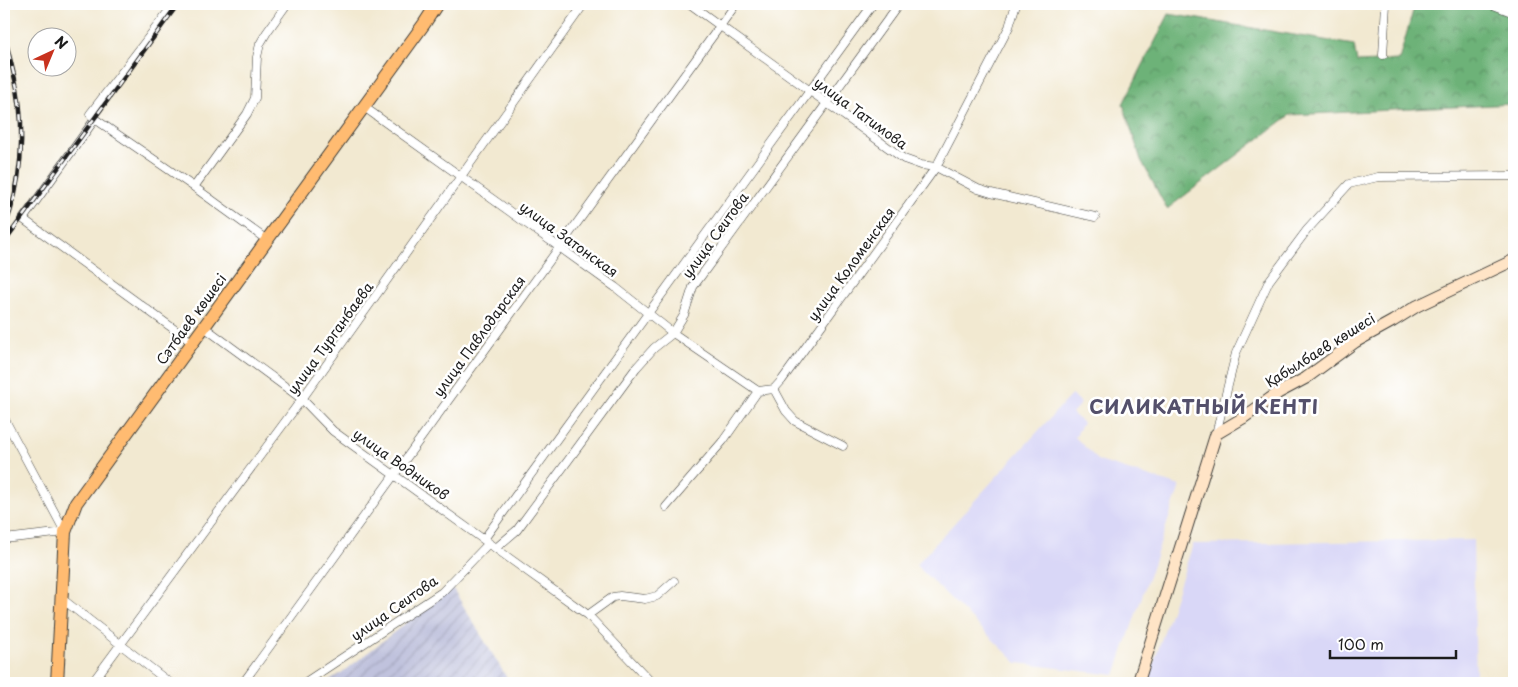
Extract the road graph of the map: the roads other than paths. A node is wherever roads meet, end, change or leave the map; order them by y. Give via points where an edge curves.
1 (174, 4) edge
2 (287, 4) edge
3 (437, 4) edge
4 (584, 4) edge
5 (690, 4) edge
6 (736, 4) edge
7 (873, 4) edge
8 (899, 4) edge
9 (1016, 4) edge
10 (1386, 4) edge
11 (1491, 4) edge
12 (1514, 13) edge
13 (720, 26) junction
14 (1383, 55) dead end
15 (809, 91) junction
16 (827, 103) junction
17 (364, 107) junction
18 (95, 119) junction
19 (936, 167) junction
20 (1514, 176) edge
21 (461, 177) junction
22 (194, 187) junction
23 (1095, 217) dead end
24 (267, 240) junction
25 (559, 247) junction
26 (1514, 260) edge
27 (648, 314) junction
28 (204, 327) junction
29 (673, 333) junction
30 (193, 343) junction
31 (774, 389) junction
32 (758, 391) junction
33 (302, 399) junction
34 (4, 418) edge
35 (1216, 434) junction
36 (843, 446) dead end
37 (394, 474) junction
38 (666, 507) dead end
39 (65, 532) junction
40 (4, 539) edge
41 (490, 543) junction
42 (674, 581) dead end
43 (61, 598) junction
44 (588, 615) junction
45 (121, 646) junction
46 (652, 682) dead end
47 (57, 683) edge
48 (92, 683) edge
49 (170, 683) edge
50 (243, 683) edge
51 (304, 683) edge
52 (1138, 683) edge

1 - 18 street via 90,114
2 - 22 street via 260,44 255,98
3 - 17 main road, Сәтбаев көшесі
4 - 21 street, улица Турганбаева
5 - 13 street, улица Татимова
6 - 13 street, улица Павлодарская
7 - 15 street, улица Сеитова
8 - 16 street, улица Сеитова
9 - 19 street, улица Коломенская via 1009,27
10 - 14 street
11 - 12 street
13 - 15 street, улица Татимова
13 - 25 street, улица Павлодарская
15 - 16 street, улица Татимова
15 - 27 street, улица Сеитова
16 - 19 street, улица Татимова via 904,159
16 - 29 street, улица Сеитова via 693,287 684,315
17 - 21 street, улица Затонская
17 - 24 main road, Сәтбаев көшесі
18 - 22 street
18 - 30 street via 23,219
19 - 23 street, улица Татимова via 978,189
19 - 31 street, улица Коломенская
20 - 35 street via 1378,178 1348,184 1307,230 1269,281 1236,353
21 - 25 street, улица Затонская
21 - 33 street, улица Турганбаева
22 - 24 street
24 - 28 main road, Сәтбаев көшесі
25 - 27 street, улица Затонская
25 - 37 street, улица Павлодарская
26 - 35 main road, Қабылбаев көшесі via 1417,306 1355,342 1306,378
27 - 29 street, улица Затонская
27 - 41 street, улица Сеитова
28 - 30 main road, Сәтбаев көшесі
28 - 33 street, улица Водников
29 - 32 street, улица Затонская
29 - 41 street, улица Сеитова via 636,368 517,530
30 - 39 main road, Сәтбаев көшесі via 76,503
31 - 32 street
31 - 36 street via 790,417
32 - 38 street via 723,441
33 - 37 street, улица Водников via 333,431
33 - 45 street, улица Турганбаева
34 - 39 street
35 - 52 main road
37 - 41 street, улица Водников
37 - 50 street, улица Павлодарская
39 - 40 street
39 - 43 main road, Сәтбаев көшесі
41 - 44 street, улица Водников
41 - 51 street, улица Сеитова via 442,592
42 - 44 street via 657,596 645,599 613,597
43 - 45 street
43 - 47 main road, Сәтбаев көшесі
44 - 46 street, улица Водников
45 - 48 street, улица Турганбаева
45 - 49 street

